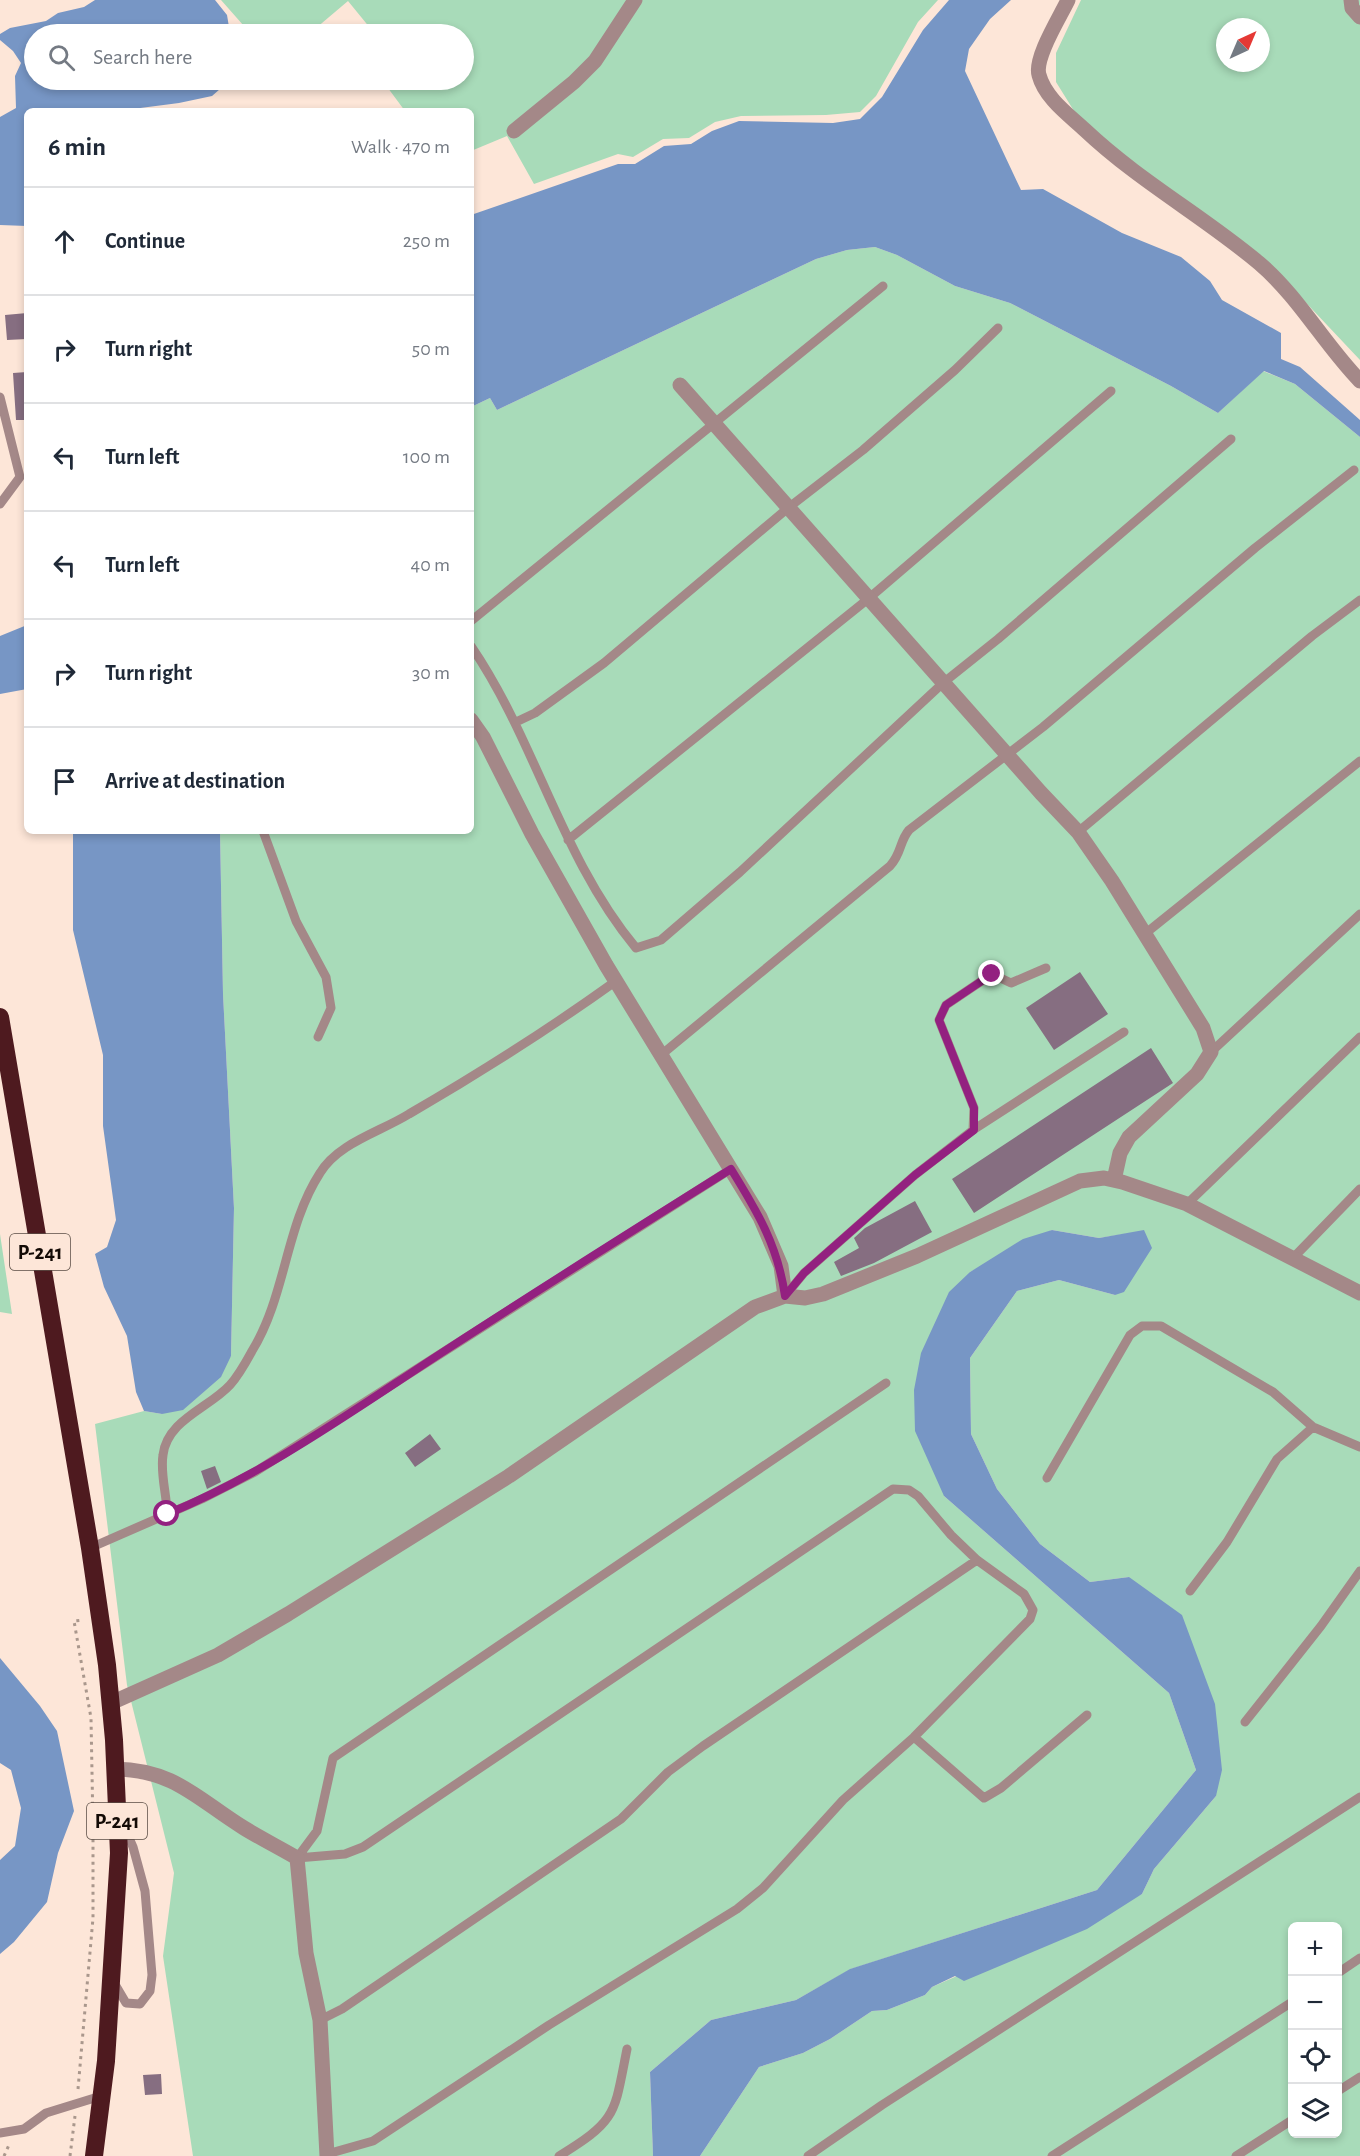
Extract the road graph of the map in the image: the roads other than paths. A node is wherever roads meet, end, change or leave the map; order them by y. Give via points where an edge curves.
1 (635, 0) edge
2 (1068, 0) edge
3 (1351, 0) edge
4 (1360, 17) edge
5 (514, 131) dead end
6 (883, 286) dead end
7 (998, 328) dead end
8 (1360, 381) edge
9 (680, 385) dead end
10 (1111, 391) dead end
11 (0, 397) edge
12 (714, 425) junction
13 (1231, 439) dead end
14 (1354, 470) dead end
15 (0, 504) edge
16 (788, 508) junction
17 (868, 599) junction
18 (1360, 600) edge
19 (474, 619) edge
20 (474, 650) edge
21 (943, 683) junction
22 (516, 722) junction
23 (474, 724) edge
24 (1006, 754) junction
25 (1360, 761) edge
26 (1078, 832) junction
27 (264, 834) edge
28 (568, 840) junction
29 (1360, 914) edge
30 (1146, 933) junction
31 (1046, 968) dead end
32 (616, 981) junction
33 (0, 1017) edge
34 (1124, 1032) dead end
35 (1360, 1036) edge
36 (318, 1037) dead end
37 (1211, 1052) junction
38 (661, 1055) junction
39 (974, 1130) junction
40 (731, 1169) junction
41 (1114, 1180) junction
42 (1360, 1189) edge
43 (1187, 1204) junction
44 (1294, 1257) junction
45 (1360, 1293) edge
46 (785, 1296) junction
47 (886, 1383) dead end
48 (1312, 1427) junction
49 (1360, 1447) edge
50 (1047, 1478) dead end
51 (167, 1514) junction
52 (90, 1548) junction
53 (976, 1560) junction
54 (1360, 1571) edge
55 (1190, 1591) dead end
56 (111, 1703) junction
57 (1087, 1715) dead end
58 (1245, 1722) dead end
59 (914, 1737) junction
60 (115, 1769) junction
61 (1360, 1797) edge
62 (117, 1809) junction
63 (297, 1858) junction
64 (1360, 1958) edge
65 (113, 1963) junction
66 (1342, 1970) edge
67 (1288, 2005) edge
68 (320, 2020) junction
69 (627, 2049) dead end
70 (1360, 2077) edge
71 (1342, 2088) edge
72 (101, 2096) junction
73 (1288, 2123) edge
74 (0, 2133) edge
75 (327, 2155) edge
76 (94, 2156) edge
77 (559, 2156) edge
78 (808, 2156) edge
79 (1052, 2156) edge
80 (1236, 2156) edge

1 - 5 street via 595,61
2 - 8 street via 1040,56 1038,73 1044,89 1142,180 1261,265 1288,292
3 - 4 street
6 - 12 lane
7 - 16 lane via 863,450
9 - 12 street
10 - 17 lane
11 - 15 lane via 20,477
12 - 16 street
12 - 19 lane
13 - 21 lane
14 - 24 lane via 1255,548 1043,728
16 - 17 street
16 - 22 lane via 604,663 535,713
17 - 21 street
17 - 28 lane
18 - 26 lane
20 - 22 lane
21 - 24 street
21 - 28 lane via 661,940 636,948 591,884
22 - 28 lane
23 - 32 street
24 - 26 street
24 - 38 lane via 909,830 891,867
25 - 30 lane
26 - 30 street
27 - 36 lane via 296,921 326,977 331,1008
29 - 37 lane
30 - 37 street via 1203,1028
31 - 39 lane via 1011,983 992,974 946,1005 939,1020 974,1108
32 - 38 street
32 - 51 lane via 559,1022 331,1156 297,1219 274,1302 257,1343 231,1384 183,1420 170,1436 163,1454
33 - 52 highway, Р-241
34 - 39 lane
35 - 43 lane
37 - 41 street via 1197,1074 1129,1137 1120,1153
38 - 40 street
39 - 46 lane via 915,1175 804,1273
40 - 46 street via 760,1217 781,1266
40 - 51 lane via 303,1442 202,1499
41 - 43 street
41 - 46 street via 1080,1181 917,1256 823,1294 805,1298
42 - 44 lane
43 - 44 street
44 - 45 street
46 - 56 street via 746,1313 508,1476 288,1614 218,1654
47 - 63 lane via 333,1758 317,1831
48 - 49 lane
48 - 50 lane via 1273,1392 1230,1365 1161,1326 1142,1326 1130,1335
48 - 55 lane via 1277,1459 1227,1542
51 - 52 lane
52 - 56 highway, Р-241
53 - 59 lane via 1024,1594 1033,1610 1030,1619
53 - 63 lane via 918,1496 909,1490 892,1490 363,1847 345,1854
53 - 68 lane via 703,1746 668,1772 621,1818 342,2009
54 - 58 lane
56 - 60 highway, Р-241
57 - 59 lane via 984,1798
59 - 75 lane via 843,1800 763,1888 737,1909 373,2140
60 - 62 highway, Р-241
60 - 63 street via 137,1769 168,1779
61 - 78 lane
62 - 65 highway, Р-241 via 119,1853
62 - 65 lane via 145,1891 152,1975 150,1991 140,2004 126,2003 119,1995
63 - 68 street via 306,1953
64 - 66 lane
65 - 72 highway, Р-241
67 - 79 lane
68 - 75 street
69 - 77 lane via 611,2116 595,2134
70 - 71 lane
72 - 74 lane via 46,2113 24,2128
72 - 76 highway, Р-241
73 - 80 lane

